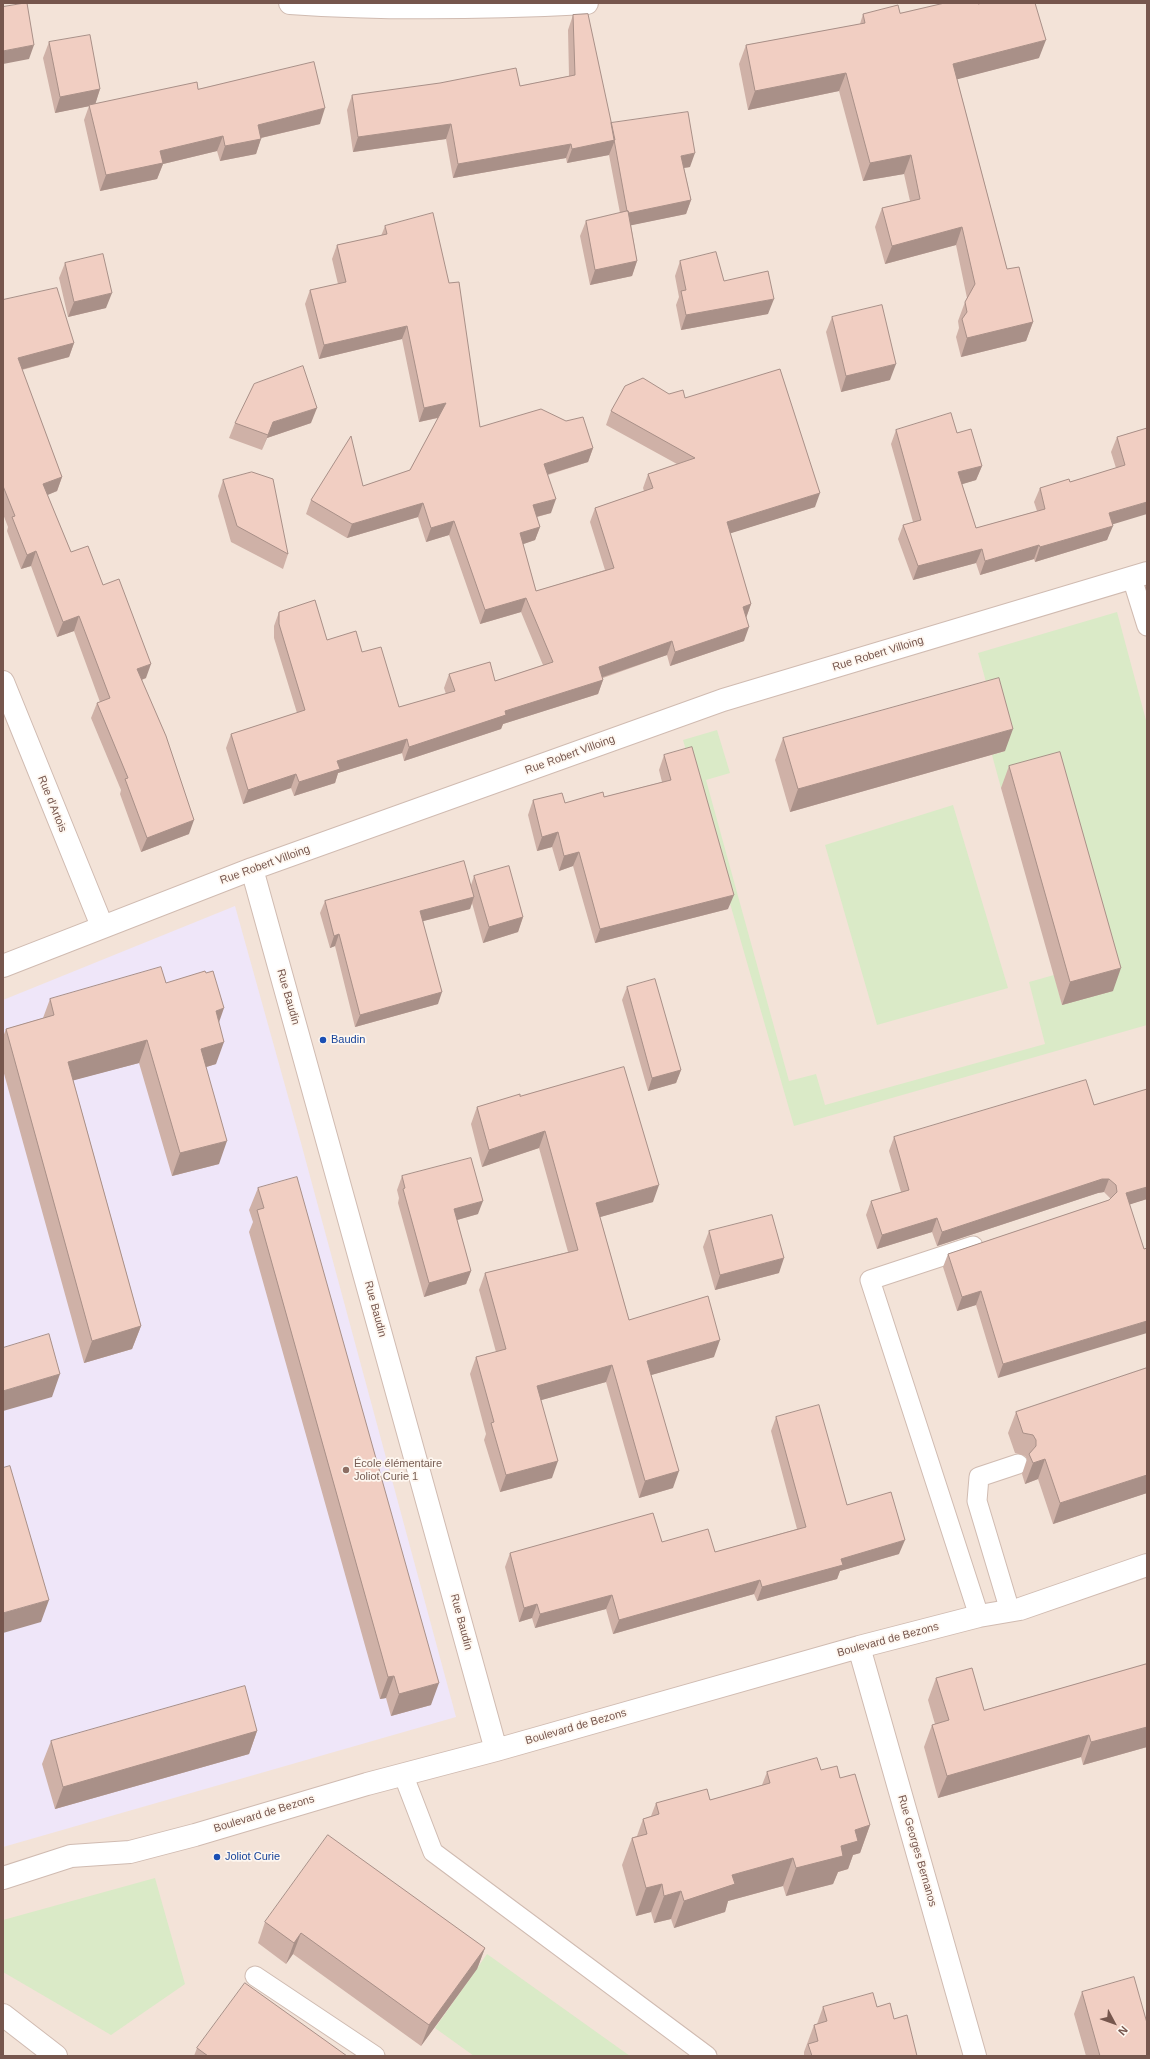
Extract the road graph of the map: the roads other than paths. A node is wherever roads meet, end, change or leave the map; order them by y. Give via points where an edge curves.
1 (290, 3) edge
2 (587, 3) edge
3 (1140, 576) edge
4 (1147, 626) edge
5 (3, 682) edge
6 (252, 869) junction
7 (102, 926) junction
8 (3, 966) edge
9 (989, 1240) edge
10 (1018, 1464) dead end
11 (1147, 1565) edge
12 (1010, 1611) junction
13 (979, 1616) junction
14 (859, 1647) junction
15 (496, 1750) junction
16 (403, 1774) junction
17 (3, 1878) edge
18 (255, 1976) dead end
19 (3, 2016) edge
20 (56, 2056) edge
21 (374, 2056) edge
22 (707, 2056) edge
23 (975, 2056) edge

1 - 2 street via 345,7
3 - 4 lane
3 - 6 street, Rue Robert Villoing via 723,700
5 - 7 street, Rue d'Artois
6 - 7 street, Rue Robert Villoing
6 - 15 street, Rue Baudin
7 - 8 street, Rue Robert Villoing
9 - 13 lane via 870,1280
10 - 12 lane via 979,1477 978,1502
11 - 12 street, Boulevard de Bezons
12 - 13 street, Boulevard de Bezons
13 - 14 street, Boulevard de Bezons
14 - 15 street, Boulevard de Bezons
14 - 23 street, Rue Georges Bernanos
15 - 16 street, Boulevard de Bezons
16 - 17 street, Boulevard de Bezons via 130,1852 71,1856
16 - 22 lane via 433,1852
18 - 21 lane
19 - 20 street

